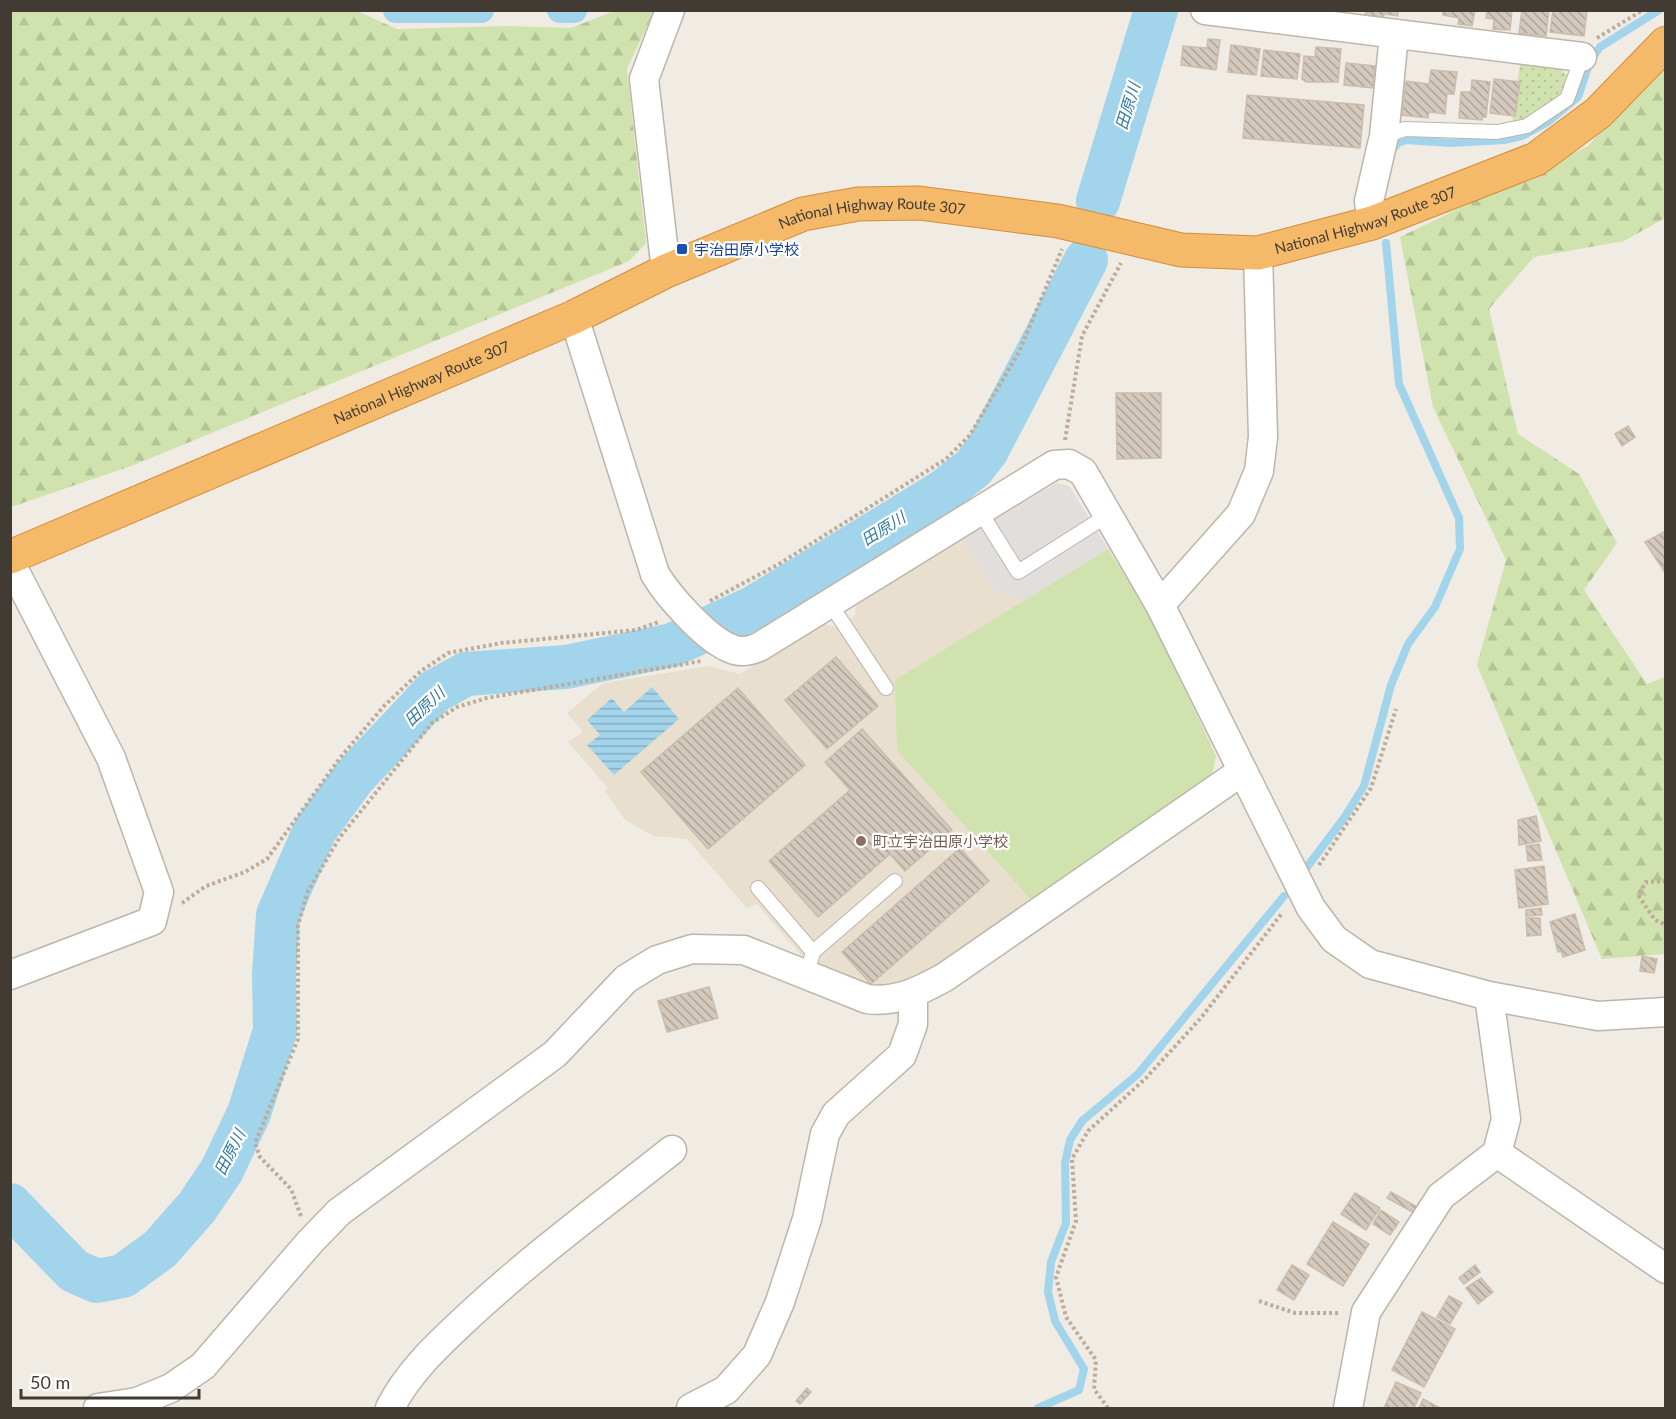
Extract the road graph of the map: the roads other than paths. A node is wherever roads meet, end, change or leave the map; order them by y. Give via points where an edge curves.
1 (670, 10) edge
2 (1205, 10) edge
3 (1394, 35) junction
4 (1665, 43) edge
5 (1582, 57) joint
6 (1384, 136) junction
7 (1372, 223) junction
8 (1258, 253) junction
9 (666, 271) junction
10 (574, 317) junction
11 (981, 513) junction
12 (1108, 515) junction
13 (10, 557) edge
14 (10, 562) edge
15 (831, 605) junction
16 (1161, 605) junction
17 (886, 688) dead end
18 (1241, 772) junction
19 (895, 880) dead end
20 (758, 888) dead end
21 (810, 962) junction
22 (10, 975) edge
23 (913, 995) junction
24 (1489, 996) junction
25 (1665, 1012) edge
26 (672, 1150) dead end
27 (1497, 1153) junction
28 (1665, 1269) edge
29 (98, 1408) edge
30 (390, 1408) edge
31 (691, 1408) edge
32 (1348, 1408) edge

1 - 9 street via 644,79
2 - 3 street
3 - 5 street
3 - 6 street
4 - 7 highway, National Highway Route 307 via 1598,113 1536,159
5 - 6 lane via 1567,99 1527,126 1497,132 1405,129
6 - 7 street via 1370,201
7 - 8 highway, National Highway Route 307
8 - 9 highway, National Highway Route 307 via 1181,250 1073,225 919,203 858,204 779,222
8 - 16 street via 1263,437 1259,471 1241,514
9 - 10 highway, National Highway Route 307
10 - 13 highway, National Highway Route 307
10 - 15 street via 649,560 663,587 721,643 739,651 753,650
11 - 12 street via 1061,463 1083,472
11 - 12 lane via 1018,572
11 - 15 street
12 - 16 street
14 - 22 street via 111,758 159,892 152,921
15 - 17 lane
16 - 18 street
18 - 23 street via 945,977
18 - 24 street via 1323,926 1347,950 1370,964
19 - 21 lane
20 - 21 lane
21 - 23 street via 867,999 883,1001
21 - 29 street via 744,950 692,949 657,960 626,979 555,1054 339,1212 203,1366 171,1388 137,1402
23 - 31 street via 913,1024 902,1055 837,1114 825,1134 807,1219 780,1302 757,1355 726,1390
24 - 25 street via 1598,1016
24 - 27 street via 1506,1119
26 - 30 street via 522,1267 436,1346 400,1389
27 - 28 street
27 - 32 street via 1441,1196 1366,1312

